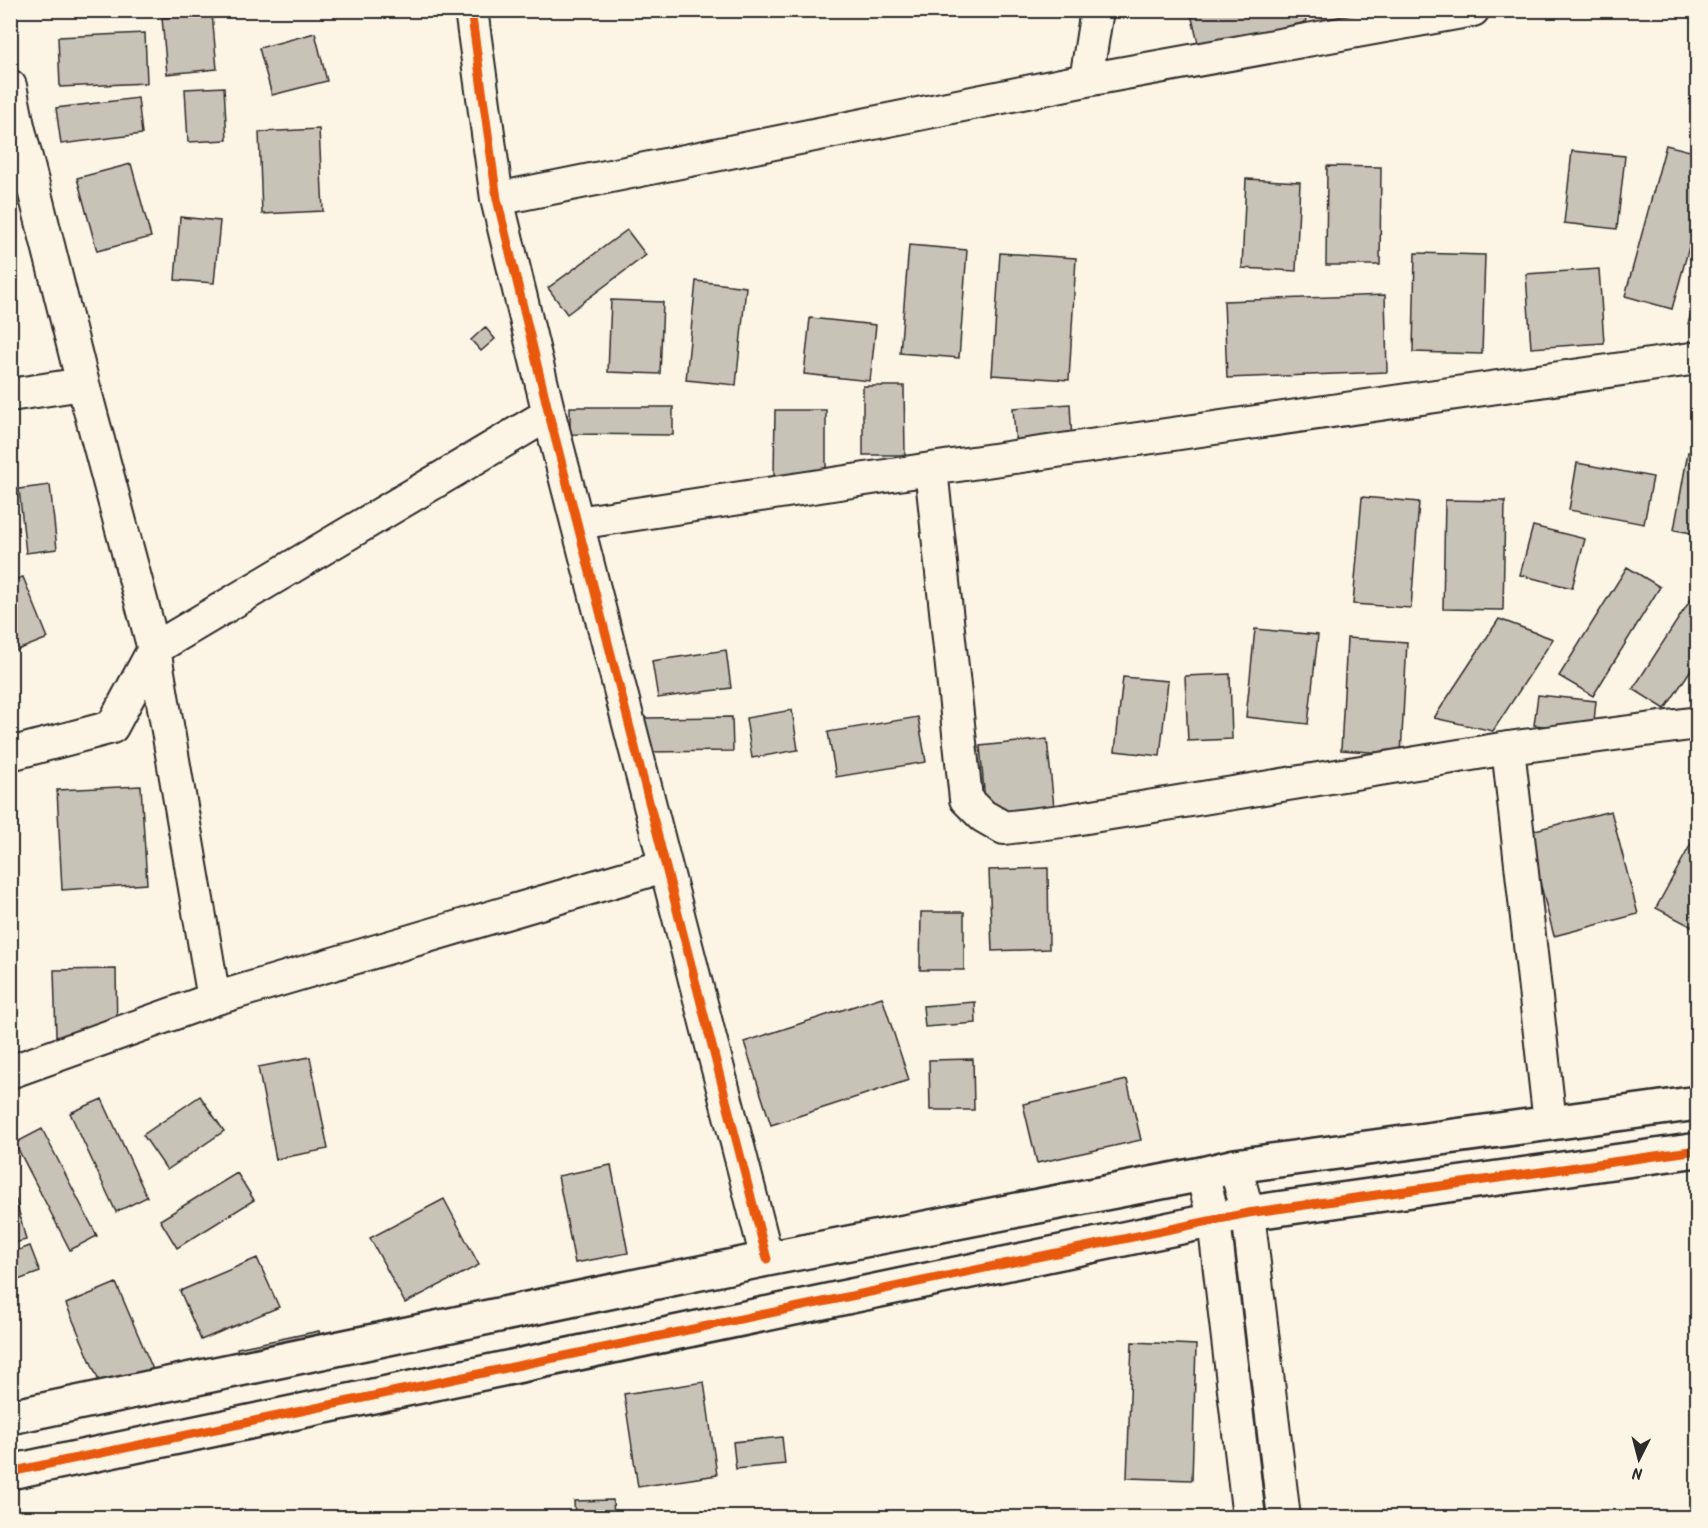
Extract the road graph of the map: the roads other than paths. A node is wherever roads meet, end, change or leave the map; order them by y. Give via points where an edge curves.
1 (471, 10) edge
2 (1097, 10) edge
3 (1473, 10) edge
4 (1086, 80) junction
5 (10, 86) edge
6 (14, 126) edge
7 (497, 199) junction
8 (1698, 358) edge
9 (83, 384) junction
10 (10, 396) edge
11 (549, 414) junction
12 (932, 470) junction
13 (577, 523) junction
14 (154, 649) junction
15 (1698, 723) edge
16 (1508, 748) junction
17 (10, 754) edge
18 (665, 866) junction
19 (214, 999) junction
20 (10, 1072) edge
21 (1698, 1103) edge
22 (1550, 1123) junction
23 (1698, 1150) edge
24 (1236, 1166) junction
25 (1202, 1174) junction
26 (1248, 1213) junction
27 (1214, 1220) junction
28 (766, 1259) junction
29 (10, 1417) edge
30 (10, 1472) edge
31 (1250, 1518) edge
32 (1284, 1518) edge

1 - 7 street
2 - 4 street
3 - 4 street
4 - 7 street
5 - 6 street
6 - 9 street
7 - 11 street
8 - 12 street
9 - 10 street
9 - 14 street
11 - 13 street
11 - 14 street
12 - 13 street
12 - 16 street via 966,799 983,816 1004,828
13 - 18 street
14 - 17 street via 112,727
14 - 19 street
15 - 16 street
16 - 22 street
18 - 19 street
18 - 28 street
19 - 20 street
21 - 22 street
22 - 24 street
23 - 26 street
24 - 25 street
24 - 26 street
25 - 27 street
25 - 28 street
26 - 27 street
26 - 32 street
27 - 30 street
27 - 31 street
28 - 29 street

